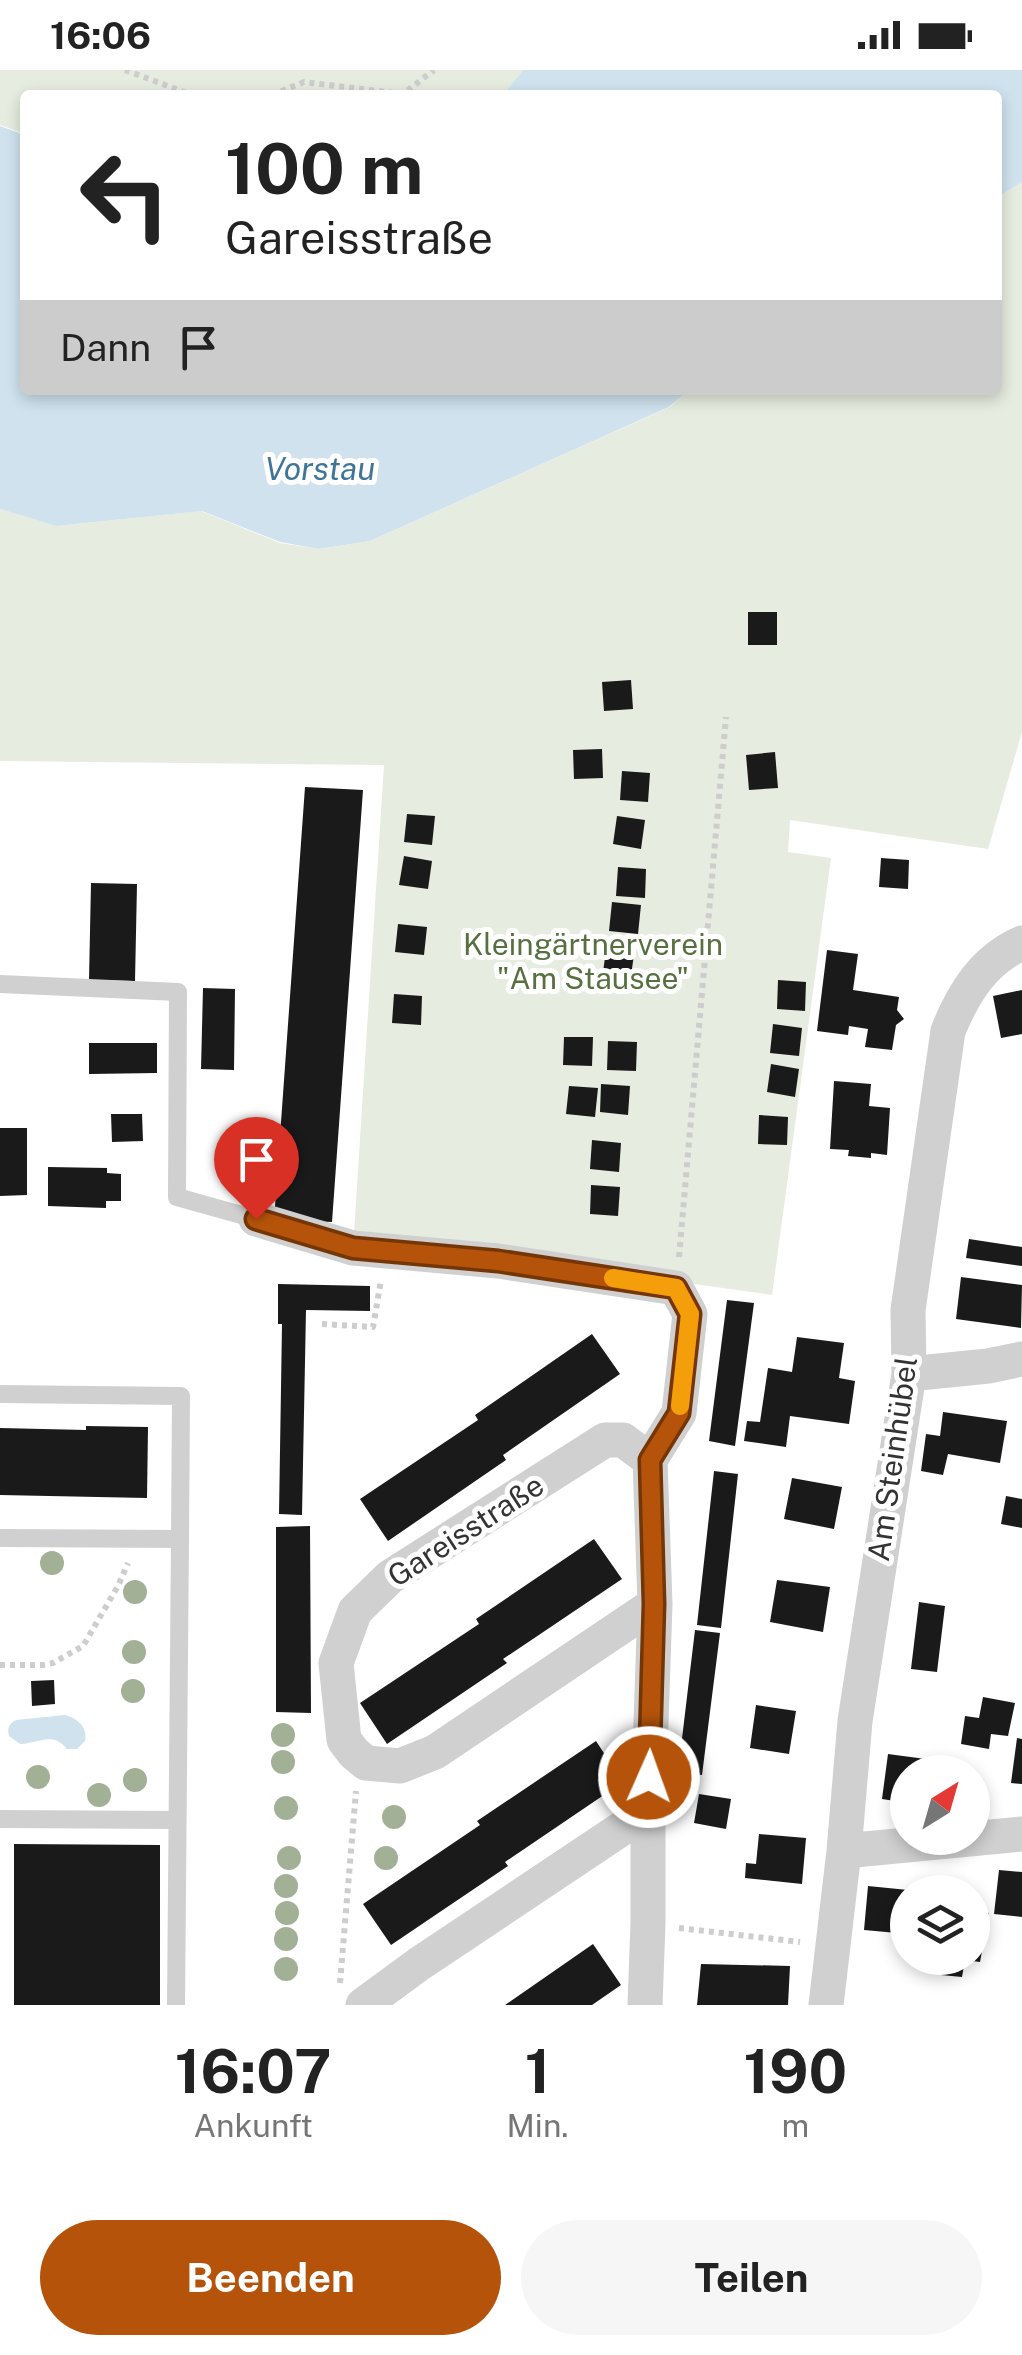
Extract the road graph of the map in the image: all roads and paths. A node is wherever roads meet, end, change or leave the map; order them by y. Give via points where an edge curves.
1 (125, 70) edge
2 (434, 70) edge
3 (179, 90) edge
4 (284, 90) edge
5 (371, 90) edge
6 (409, 90) edge
7 (726, 716) dead end
8 (1022, 943) edge
9 (0, 984) edge
10 (256, 1219) joint
11 (386, 1251) junction
12 (676, 1288) junction
13 (322, 1324) dead end
14 (1022, 1359) edge
15 (909, 1374) junction
16 (0, 1394) edge
17 (650, 1460) junction
18 (0, 1538) edge
19 (180, 1538) junction
20 (130, 1547) dead end
21 (654, 1604) junction
22 (0, 1665) edge
23 (366, 1762) junction
24 (648, 1811) junction
25 (0, 1818) edge
26 (177, 1820) junction
27 (1022, 1834) edge
28 (844, 1851) junction
29 (648, 1923) junction
30 (832, 1946) junction
31 (352, 1998) edge
32 (176, 2005) edge
33 (645, 2005) edge
34 (826, 2005) edge

1 - 3 path
2 - 6 path
4 - 5 path via 304,82
7 - 12 path
8 - 15 street, Am Steinhübel via 974,982 948,1031 908,1310
9 - 10 lane via 178,992 176,1196
10 - 11 street
11 - 12 street
11 - 13 path via 373,1327
12 - 17 street via 690,1314 679,1413
14 - 15 street
15 - 28 street, Am Steinhübel via 855,1721
16 - 19 lane via 181,1396
17 - 21 street
17 - 23 street, Gareisstraße via 624,1440 604,1440 390,1577 355,1611 336,1663 344,1740
18 - 19 lane
19 - 26 lane
20 - 22 path via 124,1576 83,1646 43,1666
21 - 23 street via 435,1752 400,1766
21 - 24 street
23 - 31 path via 358,1777 339,1978
24 - 29 street
24 - 31 street via 419,1964
25 - 26 lane
26 - 32 lane
27 - 28 street
28 - 30 street, Am Steinhübel
29 - 30 path
29 - 33 street
30 - 34 street, Am Steinhübel

